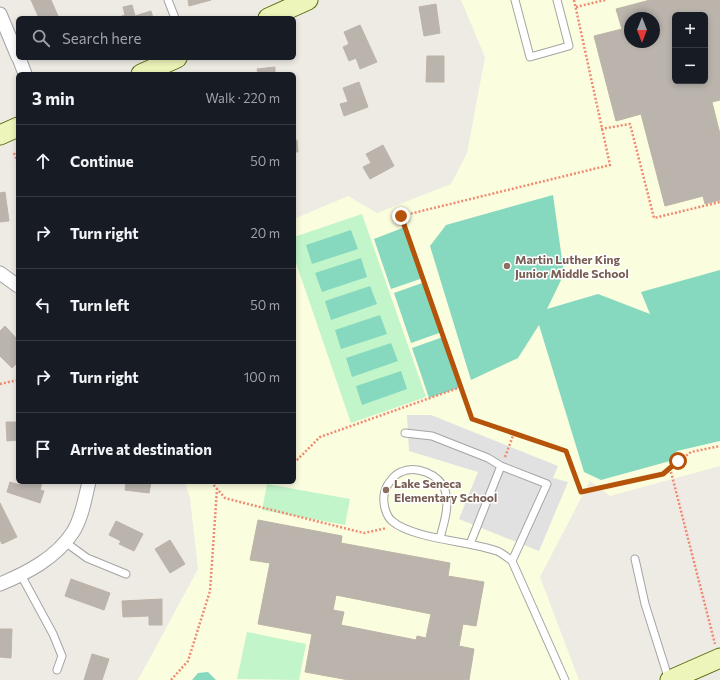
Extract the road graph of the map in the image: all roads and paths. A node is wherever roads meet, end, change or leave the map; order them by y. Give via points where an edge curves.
1 (168, 0) edge
2 (308, 0) edge
3 (515, 0) edge
4 (557, 0) edge
5 (574, 0) edge
6 (605, 0) edge
7 (576, 8) junction
8 (0, 14) edge
9 (174, 16) edge
10 (272, 16) edge
11 (16, 52) edge
12 (19, 60) edge
13 (173, 60) edge
14 (24, 72) edge
15 (146, 72) edge
16 (601, 128) junction
17 (16, 129) edge
18 (0, 135) edge
19 (14, 153) dead end
20 (16, 158) edge
21 (720, 202) edge
22 (0, 273) edge
23 (16, 285) edge
24 (16, 380) edge
25 (0, 384) edge
26 (461, 387) junction
27 (405, 433) dead end
28 (514, 433) junction
29 (720, 446) edge
30 (296, 461) edge
31 (501, 466) junction
32 (670, 468) junction
33 (88, 484) edge
34 (213, 484) edge
35 (217, 489) junction
36 (399, 526) junction
37 (440, 538) junction
38 (64, 542) junction
39 (470, 544) junction
40 (635, 559) dead end
41 (512, 561) junction
42 (126, 574) dead end
43 (21, 575) junction
44 (0, 584) edge
45 (720, 658) edge
46 (57, 670) dead end
47 (171, 680) edge
48 (565, 680) edge
49 (670, 680) edge

1 - 9 lane
2 - 10 street
3 - 4 lane via 530,57 568,46
5 - 7 path
6 - 7 path
7 - 16 path
8 - 11 street
12 - 14 street
13 - 15 street
16 - 21 path via 630,124 654,218
16 - 26 path via 610,165 401,216
17 - 18 street
19 - 20 path
22 - 23 street
24 - 25 path
26 - 28 path via 472,419
26 - 30 path via 320,437
27 - 31 lane via 432,436 488,458
28 - 31 path
28 - 32 path via 566,451 581,492 663,474
29 - 32 path via 691,452
31 - 39 lane
31 - 41 lane via 547,484
32 - 45 path
33 - 38 street via 76,525
34 - 35 path
35 - 36 path via 225,498 364,533
35 - 47 path via 210,591 188,661
36 - 37 lane
36 - 37 lane via 390,520 385,509 384,495 389,482 400,472 416,470 428,473 438,479 445,489 447,503
37 - 39 lane
38 - 42 lane via 87,558
38 - 43 street
39 - 41 lane via 498,551
40 - 49 lane via 645,604
41 - 48 lane
43 - 44 street
43 - 46 lane via 62,656
45 - 49 street

